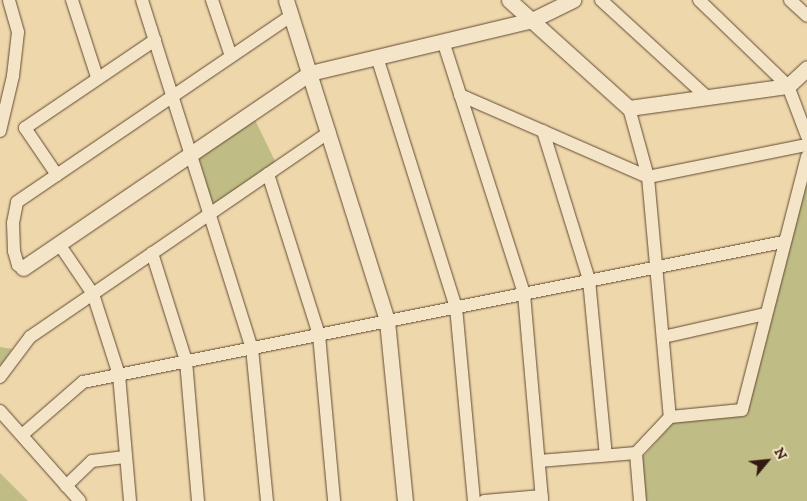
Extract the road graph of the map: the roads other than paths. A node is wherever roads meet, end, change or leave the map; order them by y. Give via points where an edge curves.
1 (9, 0) edge
2 (72, 0) edge
3 (142, 0) edge
4 (212, 0) edge
5 (286, 0) edge
6 (509, 0) edge
7 (573, 0) edge
8 (602, 0) edge
9 (699, 0) edge
10 (790, 0) edge
11 (291, 16) junction
12 (807, 16) edge
13 (532, 20) junction
14 (155, 40) junction
15 (444, 41) junction
16 (231, 56) junction
17 (377, 57) junction
18 (807, 68) edge
19 (310, 73) junction
20 (97, 77) junction
21 (788, 86) junction
22 (460, 96) junction
23 (173, 97) junction
24 (707, 97) junction
25 (629, 108) junction
26 (0, 128) edge
27 (543, 131) junction
28 (329, 132) junction
29 (807, 136) edge
30 (807, 145) edge
31 (190, 155) junction
32 (807, 156) edge
33 (268, 174) junction
34 (57, 175) junction
35 (648, 177) junction
36 (209, 214) junction
37 (783, 242) junction
38 (59, 244) junction
39 (152, 253) junction
40 (657, 267) junction
41 (23, 268) joint
42 (589, 280) junction
43 (94, 294) junction
44 (524, 294) junction
45 (456, 307) junction
46 (765, 314) junction
47 (387, 321) junction
48 (319, 334) junction
49 (663, 337) junction
50 (252, 348) junction
51 (186, 361) junction
52 (119, 375) junction
53 (0, 377) edge
54 (0, 411) edge
55 (670, 417) junction
56 (22, 435) junction
57 (636, 453) junction
58 (606, 455) junction
59 (125, 457) junction
60 (539, 461) junction
61 (66, 486) junction
62 (542, 499) edge
63 (80, 501) edge
64 (130, 501) edge
65 (198, 501) edge
66 (267, 501) edge
67 (334, 501) edge
68 (405, 501) edge
69 (474, 501) edge
70 (484, 501) edge
71 (640, 501) edge

1 - 26 street via 18,32 13,76
2 - 20 street
3 - 14 street
4 - 16 street
5 - 11 street
6 - 13 street
7 - 13 street
8 - 24 street
9 - 21 street
10 - 12 street
11 - 16 street
11 - 19 street
13 - 15 street
13 - 25 street
14 - 20 street
14 - 23 street
15 - 17 street
15 - 22 street
16 - 23 street
17 - 19 street
17 - 45 street
18 - 21 street
19 - 28 street
19 - 31 street
20 - 34 street via 25,128
21 - 24 street
21 - 29 street
22 - 27 street
22 - 44 street
23 - 31 street
23 - 34 street
24 - 25 street
25 - 35 street
27 - 35 street
27 - 42 street
28 - 33 street
28 - 47 street
30 - 35 street
31 - 36 street
31 - 38 street
32 - 37 street
33 - 36 street
33 - 48 street
34 - 41 street via 17,202 13,223 14,251 18,265
35 - 40 street
36 - 39 street
36 - 50 street
37 - 40 street
37 - 46 street
38 - 41 street
38 - 43 street
39 - 43 street
39 - 51 street
40 - 42 street
40 - 49 street
42 - 44 street
42 - 58 street
43 - 52 street
43 - 53 street via 30,337
44 - 45 street
44 - 60 street
45 - 47 street
45 - 69 street
46 - 49 street
46 - 55 street via 742,410
47 - 48 street
47 - 68 street
48 - 50 street
48 - 67 street
49 - 55 street
50 - 51 street
50 - 66 street
51 - 52 street
51 - 65 street
52 - 56 street via 83,382
52 - 59 street
54 - 56 street
55 - 57 street
56 - 61 street
57 - 58 street
57 - 71 street
58 - 60 street
59 - 61 street via 92,461
59 - 64 street
60 - 62 street
61 - 63 street
62 - 70 street

